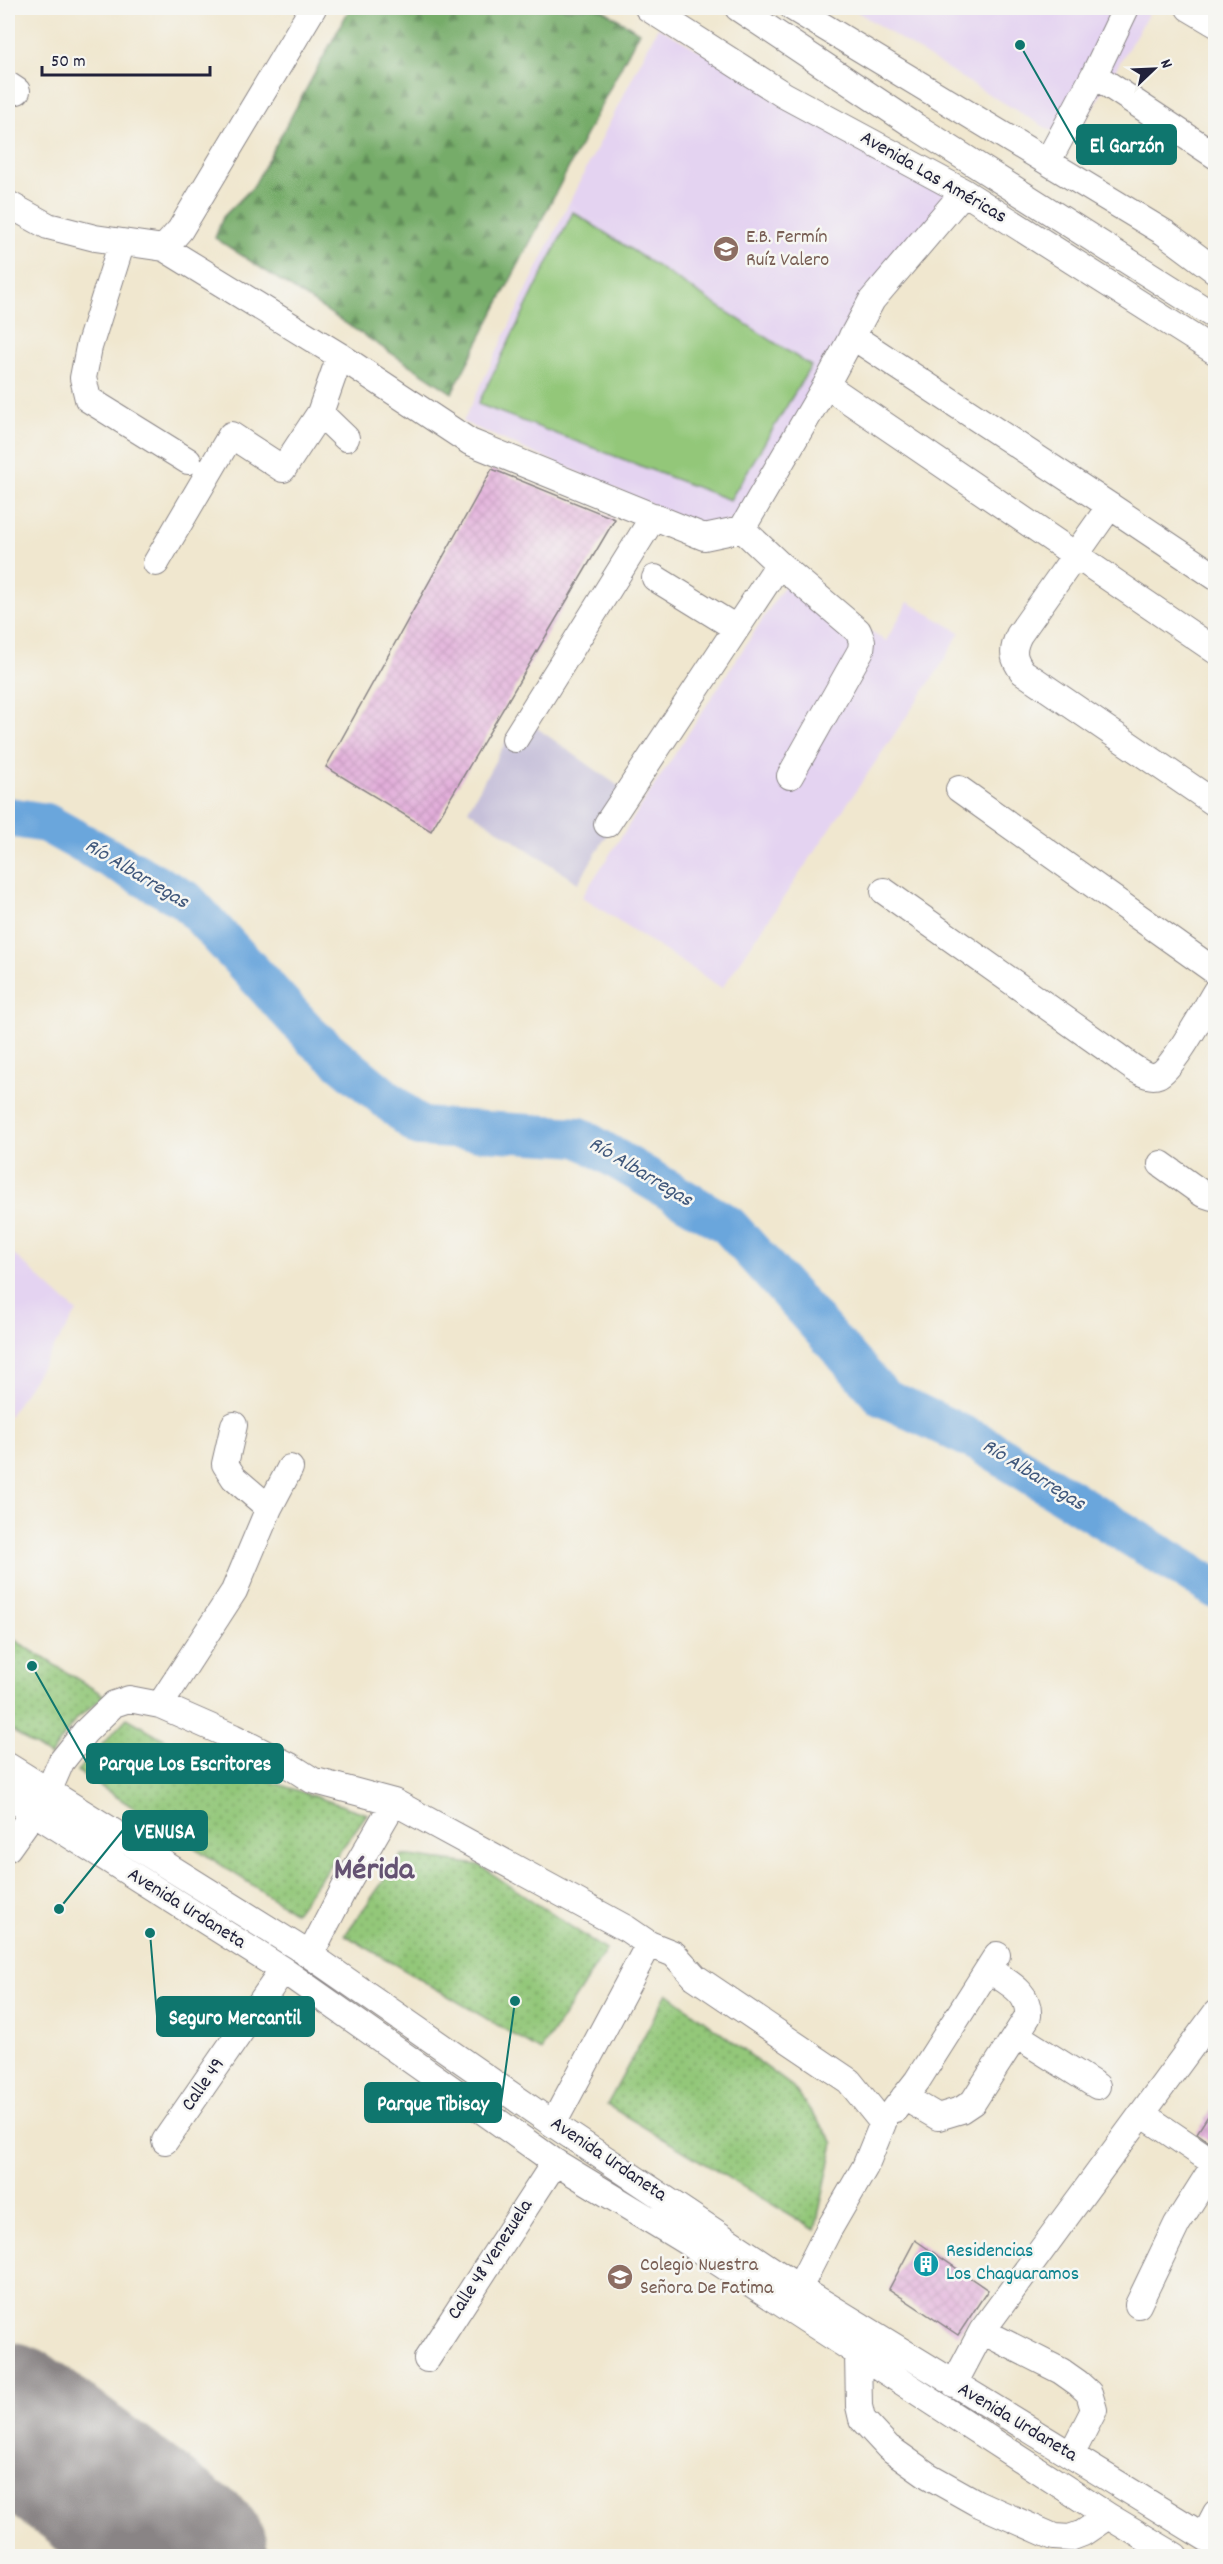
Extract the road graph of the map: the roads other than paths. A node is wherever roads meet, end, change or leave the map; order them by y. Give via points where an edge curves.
1 (313, 8) edge
2 (648, 8) edge
3 (793, 8) edge
4 (1126, 8) edge
5 (1189, 8) edge
6 (743, 10) edge
7 (1215, 24) edge
8 (1094, 75) junction
9 (915, 126) junction
10 (996, 132) junction
11 (1215, 156) edge
12 (1048, 161) junction
13 (964, 192) junction
14 (8, 204) edge
15 (122, 242) junction
16 (164, 248) junction
17 (1215, 271) edge
18 (1215, 317) edge
19 (852, 336) junction
20 (1215, 352) edge
21 (340, 356) junction
22 (826, 385) junction
23 (320, 413) junction
24 (346, 438) dead end
25 (188, 461) dead end
26 (1110, 506) junction
27 (654, 516) junction
28 (742, 529) junction
29 (1076, 555) junction
30 (156, 563) dead end
31 (779, 564) junction
32 (1215, 577) edge
33 (655, 578) dead end
34 (736, 628) junction
35 (1215, 651) edge
36 (515, 739) dead end
37 (790, 776) dead end
38 (959, 789) dead end
39 (1215, 804) edge
40 (607, 824) dead end
41 (884, 891) dead end
42 (1215, 972) edge
43 (1215, 991) edge
44 (1161, 1164) dead end
45 (1215, 1194) edge
46 (234, 1425) dead end
47 (290, 1468) dead end
48 (269, 1508) junction
49 (160, 1704) junction
50 (8, 1766) edge
51 (48, 1792) junction
52 (8, 1796) edge
53 (394, 1802) junction
54 (32, 1812) junction
55 (8, 1848) edge
56 (649, 1944) junction
57 (310, 1955) junction
58 (283, 1970) junction
59 (1215, 2013) edge
60 (1016, 2035) junction
61 (1097, 2086) dead end
62 (904, 2097) junction
63 (1142, 2114) junction
64 (883, 2123) junction
65 (553, 2124) junction
66 (165, 2141) dead end
67 (555, 2162) junction
68 (1215, 2164) edge
69 (799, 2288) junction
70 (1138, 2305) dead end
71 (982, 2331) junction
72 (858, 2354) junction
73 (427, 2359) dead end
74 (954, 2384) junction
75 (1071, 2455) junction
76 (1108, 2516) junction
77 (1212, 2531) edge
78 (1175, 2556) edge

1 - 16 street via 180,230
2 - 13 street, Avenida Las Américas via 784,95
3 - 10 street
4 - 8 street
5 - 7 street
6 - 9 street, Avenida Las Américas
8 - 11 street
8 - 12 street
9 - 10 street
9 - 18 street, Avenida Las Américas
10 - 12 street
12 - 17 street via 1165,233
13 - 19 street via 872,300
13 - 20 street, Avenida Las Américas
14 - 15 street via 48,226
15 - 16 street
15 - 25 street via 89,347 83,378 88,399
16 - 21 street
19 - 22 street
19 - 26 street
21 - 23 street
21 - 27 street via 470,442
22 - 28 street
22 - 29 street
23 - 24 street
23 - 30 street via 283,469 231,435
26 - 29 street
26 - 32 street
27 - 28 street via 704,537
27 - 36 street
28 - 31 street
29 - 35 street
29 - 39 street via 1019,635 1013,655 1017,664 1023,672
31 - 34 street
31 - 37 street via 858,631 862,641 861,650
33 - 34 street
34 - 40 street
38 - 42 street
41 - 43 street via 1117,1056 1150,1075 1158,1075 1170,1065
44 - 45 street via 1203,1194
46 - 48 street via 225,1464 234,1478
47 - 48 street
48 - 49 street via 234,1591
49 - 51 street via 129,1699 114,1704 61,1762
49 - 53 street via 312,1780
50 - 51 street, Avenida Urdaneta
51 - 54 street
51 - 57 street, Avenida Urdaneta
52 - 54 street, Avenida Urdaneta
53 - 56 street
53 - 57 street
54 - 55 street
54 - 58 street, Avenida Urdaneta
56 - 64 street via 674,1954 695,1977 849,2081
56 - 65 street
57 - 65 street, Avenida Urdaneta
58 - 66 street, Calle 49
58 - 67 street, Avenida Urdaneta
59 - 63 street
60 - 61 street
60 - 62 street via 973,2102 961,2110 938,2117
60 - 62 street via 1028,2016 1029,2005 992,1962
62 - 64 street
63 - 68 street
63 - 71 street
64 - 69 street via 865,2167
65 - 69 street, Avenida Urdaneta
67 - 72 street, Avenida Urdaneta via 698,2249
67 - 73 street, Calle 48 Venezuela
68 - 70 street via 1177,2224
69 - 74 street, Avenida Urdaneta
71 - 74 street
71 - 75 street via 1060,2371 1089,2393 1094,2410
72 - 76 street, Avenida Urdaneta
72 - 76 street via 862,2419 888,2447 928,2476 1054,2537 1070,2538 1083,2533
74 - 75 street, Avenida Urdaneta
75 - 77 street, Avenida Urdaneta
76 - 78 street, Avenida Urdaneta

